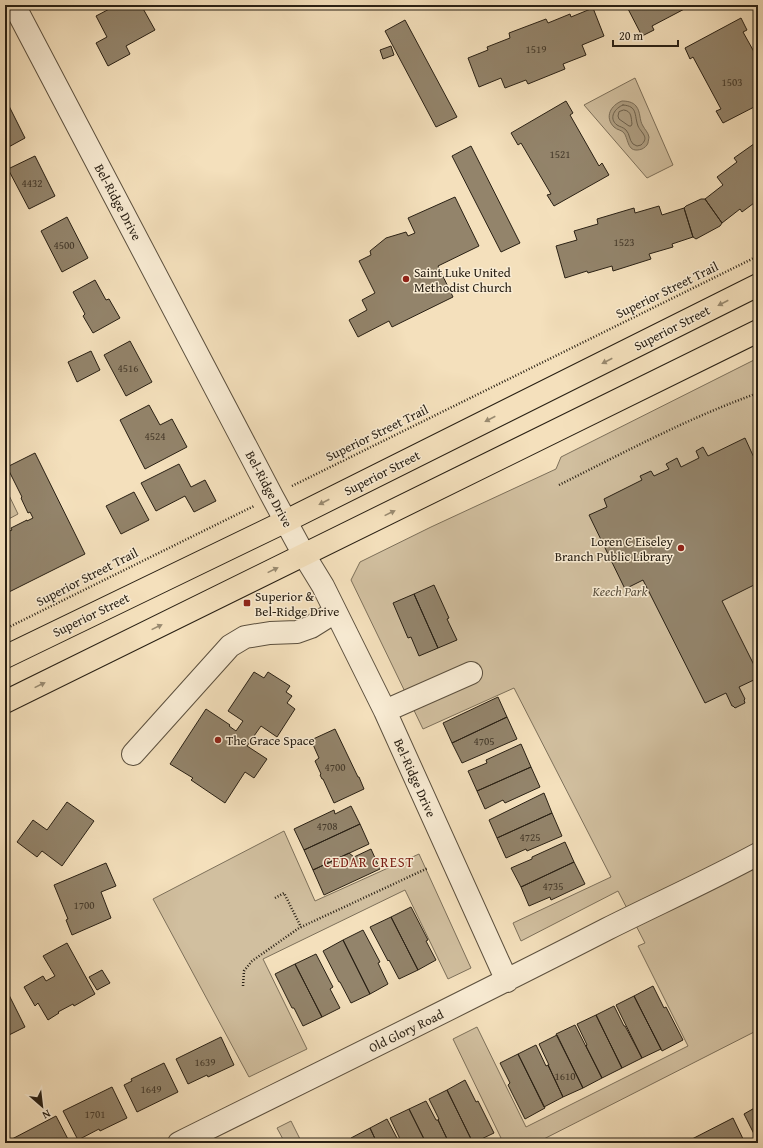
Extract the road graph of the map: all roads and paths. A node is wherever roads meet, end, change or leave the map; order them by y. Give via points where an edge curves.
1 (14, 5) edge
2 (758, 256) edge
3 (758, 285) edge
4 (758, 332) edge
5 (758, 393) edge
6 (559, 485) dead end
7 (272, 496) junction
8 (286, 521) junction
9 (304, 555) junction
10 (335, 612) junction
11 (5, 629) edge
12 (5, 657) edge
13 (471, 673) dead end
14 (5, 702) edge
15 (385, 711) junction
16 (133, 754) dead end
17 (758, 854) edge
18 (428, 868) dead end
19 (275, 898) dead end
20 (301, 927) junction
21 (507, 981) junction
22 (243, 986) dead end
23 (179, 1143) edge

1 - 7 street, Bel-Ridge Drive
2 - 7 path, Superior Street Trail
3 -> 8 main road, Superior Street
9 -> 4 main road
5 - 6 path via 665,431
7 - 8 street, Bel-Ridge Drive
7 - 11 path, Superior Street Trail
8 - 9 street, Bel-Ridge Drive
8 - 12 main road, Superior Street
9 - 10 street, Bel-Ridge Drive
14 -> 9 main road
10 - 15 street, Bel-Ridge Drive
10 - 16 street via 311,627 297,632 245,637 230,646
13 - 15 street
15 - 21 street, Bel-Ridge Drive
17 - 21 street, Old Glory Road
18 - 20 path
19 - 20 path via 284,893
20 - 22 path via 252,961 244,971
21 - 23 street, Old Glory Road

